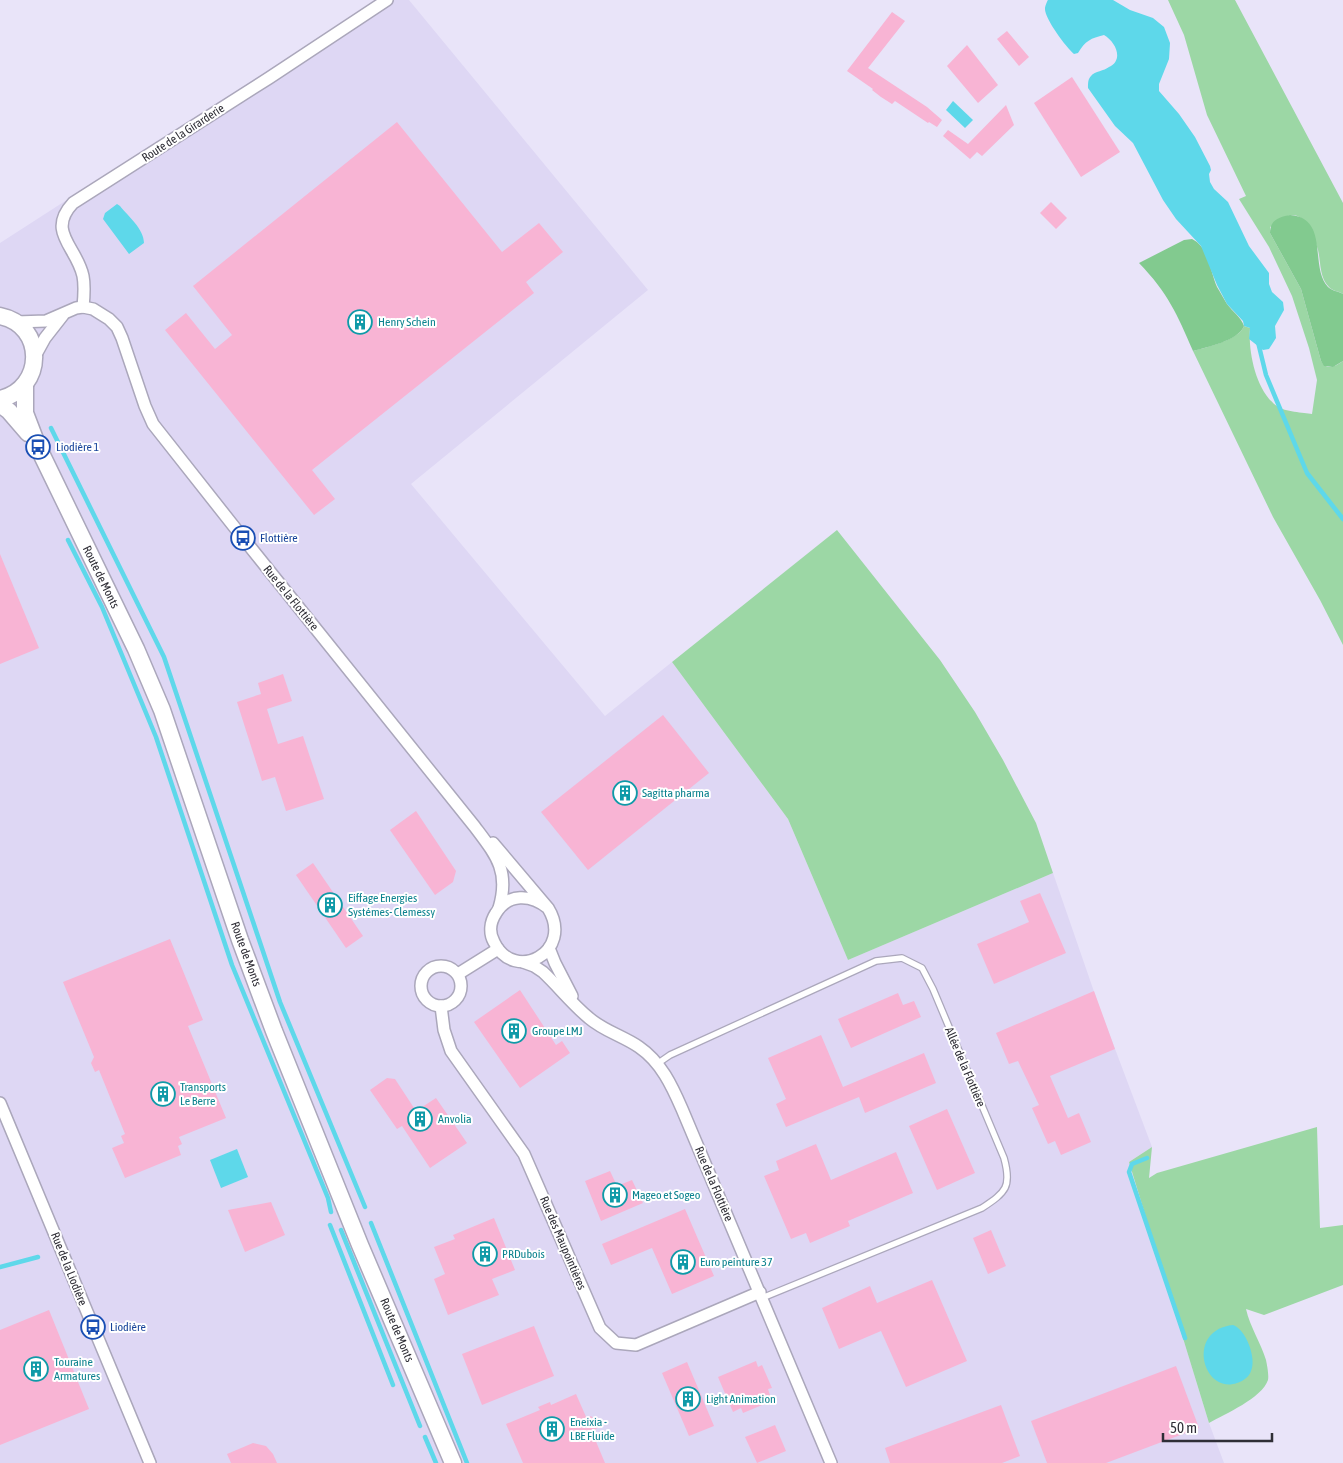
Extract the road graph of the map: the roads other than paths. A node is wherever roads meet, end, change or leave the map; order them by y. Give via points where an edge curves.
1 (387, 0) edge
2 (83, 307) junction
3 (66, 312) junction
4 (0, 316) edge
5 (16, 322) junction
6 (34, 358) junction
7 (25, 384) junction
8 (0, 399) edge
9 (0, 404) edge
10 (38, 447) junction
11 (481, 835) junction
12 (499, 908) junction
13 (548, 908) junction
14 (550, 948) junction
15 (498, 950) junction
16 (523, 962) junction
17 (458, 974) junction
18 (441, 1006) junction
19 (590, 1019) junction
20 (657, 1064) junction
21 (0, 1102) edge
22 (761, 1295) junction
23 (150, 1463) edge
24 (453, 1463) edge
25 (831, 1463) edge

1 - 2 street, Route de la Girarderie via 70,207 62,217 61,225 83,275
2 - 3 street
2 - 11 street, Rue de la Flottière via 101,314 117,327 154,424
3 - 5 street via 46,321
3 - 6 street via 50,329
4 - 5 main road
5 - 6 main road via 30,338
6 - 7 main road via 32,372
7 - 8 main road
7 - 10 main road, Route de Monts via 25,413
9 - 10 main road, Route de Monts via 16,418
10 - 24 main road, Route de Monts via 162,710 274,1031
11 - 12 street, Rue de la Flottière via 502,873 503,891
11 - 13 street via 499,849
12 - 13 street via 508,901 524,897 539,901
12 - 15 street via 491,929 492,940
13 - 14 street via 556,928
14 - 16 street via 542,956
14 - 19 street via 571,995
15 - 16 street
15 - 17 street
16 - 19 street, Rue de la Flottière via 543,972
17 - 18 street via 461,986 457,998 453,1003
17 - 18 street via 440,966 424,977 421,990 424,996 428,1002
18 - 22 street, Rue des Maupointières via 451,1051 524,1154 600,1328 616,1343 636,1344
19 - 20 street, Rue de la Flottière via 639,1047
20 - 22 street, Rue de la Flottière via 673,1089
20 - 22 lane, Allée de la Flottière via 670,1054 876,961 902,958 922,968 933,989 1004,1158 1008,1175 1002,1194 982,1208
21 - 23 street, Rue de la Liodière
22 - 25 street, Rue de la Flottière

